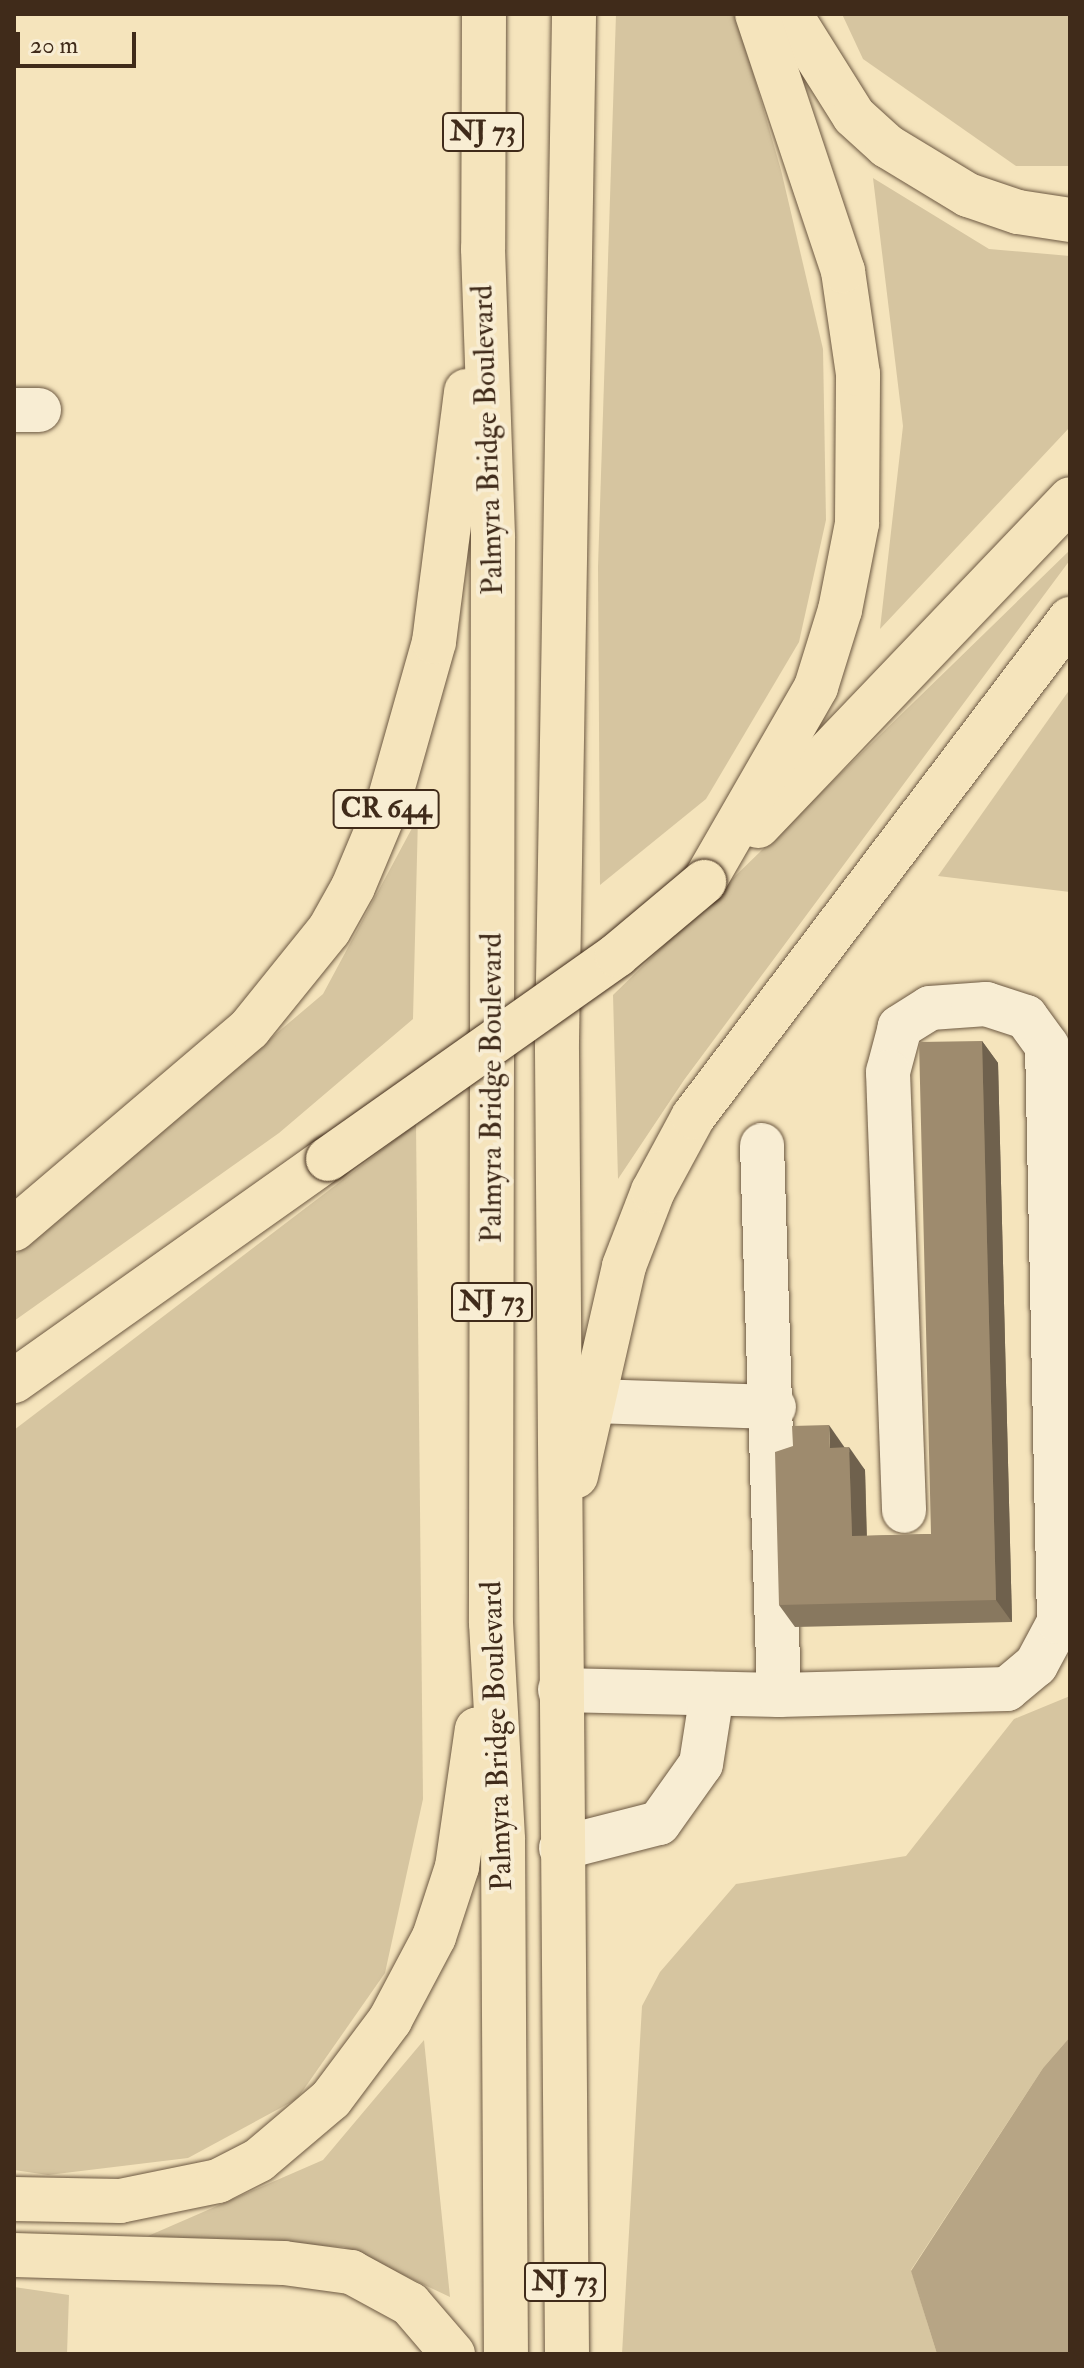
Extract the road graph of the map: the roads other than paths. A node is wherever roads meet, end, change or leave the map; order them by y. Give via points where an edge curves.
1 (484, 14) edge
2 (574, 14) edge
3 (757, 14) edge
4 (790, 14) edge
5 (1070, 220) edge
6 (483, 249) junction
7 (1070, 499) edge
8 (1070, 619) edge
9 (704, 882) junction
10 (762, 1145) dead end
11 (14, 1229) edge
12 (14, 1381) edge
13 (593, 1401) junction
14 (774, 1407) junction
15 (904, 1511) dead end
16 (559, 1556) junction
17 (491, 1623) junction
18 (560, 1690) junction
19 (712, 1694) junction
20 (779, 1695) junction
21 (561, 1848) junction
22 (14, 2199) edge
23 (14, 2255) edge
24 (453, 2354) edge
25 (506, 2354) edge
26 (567, 2354) edge

1 - 6 highway, Palmyra Bridge Boulevard / NJ 73
2 - 16 highway, Palmyra Bridge Boulevard / NJ 73 via 557,1042
3 - 9 highway via 829,218 845,284 860,398 857,523 840,610 816,687
4 - 5 highway via 854,116 887,146 968,195 1018,212
6 - 11 highway, CR 644 via 434,642 389,801 353,887 313,953 249,1029
6 - 17 highway, Palmyra Bridge Boulevard / NJ 73 via 493,538
7 - 9 highway
8 - 13 highway via 693,1117 637,1228
9 - 12 highway, bridge via 617,955
10 - 14 lane
13 - 14 lane
13 - 16 highway
14 - 20 lane
15 - 20 lane via 888,1072 900,1027 930,1008 986,1004 1026,1017 1047,1046 1059,1622 1036,1665 1007,1689
16 - 18 highway, Palmyra Bridge Boulevard / NJ 73
17 - 22 highway via 464,1832 448,1900 390,2020 331,2099 259,2160 218,2181 120,2201
17 - 25 highway, Palmyra Bridge Boulevard / NJ 73 via 503,1840
18 - 19 lane
18 - 21 highway, Palmyra Bridge Boulevard / NJ 73
19 - 20 lane
19 - 21 lane via 701,1764 659,1823
21 - 26 highway, Palmyra Bridge Boulevard / NJ 73
23 - 24 highway via 284,2263 351,2272 410,2304

